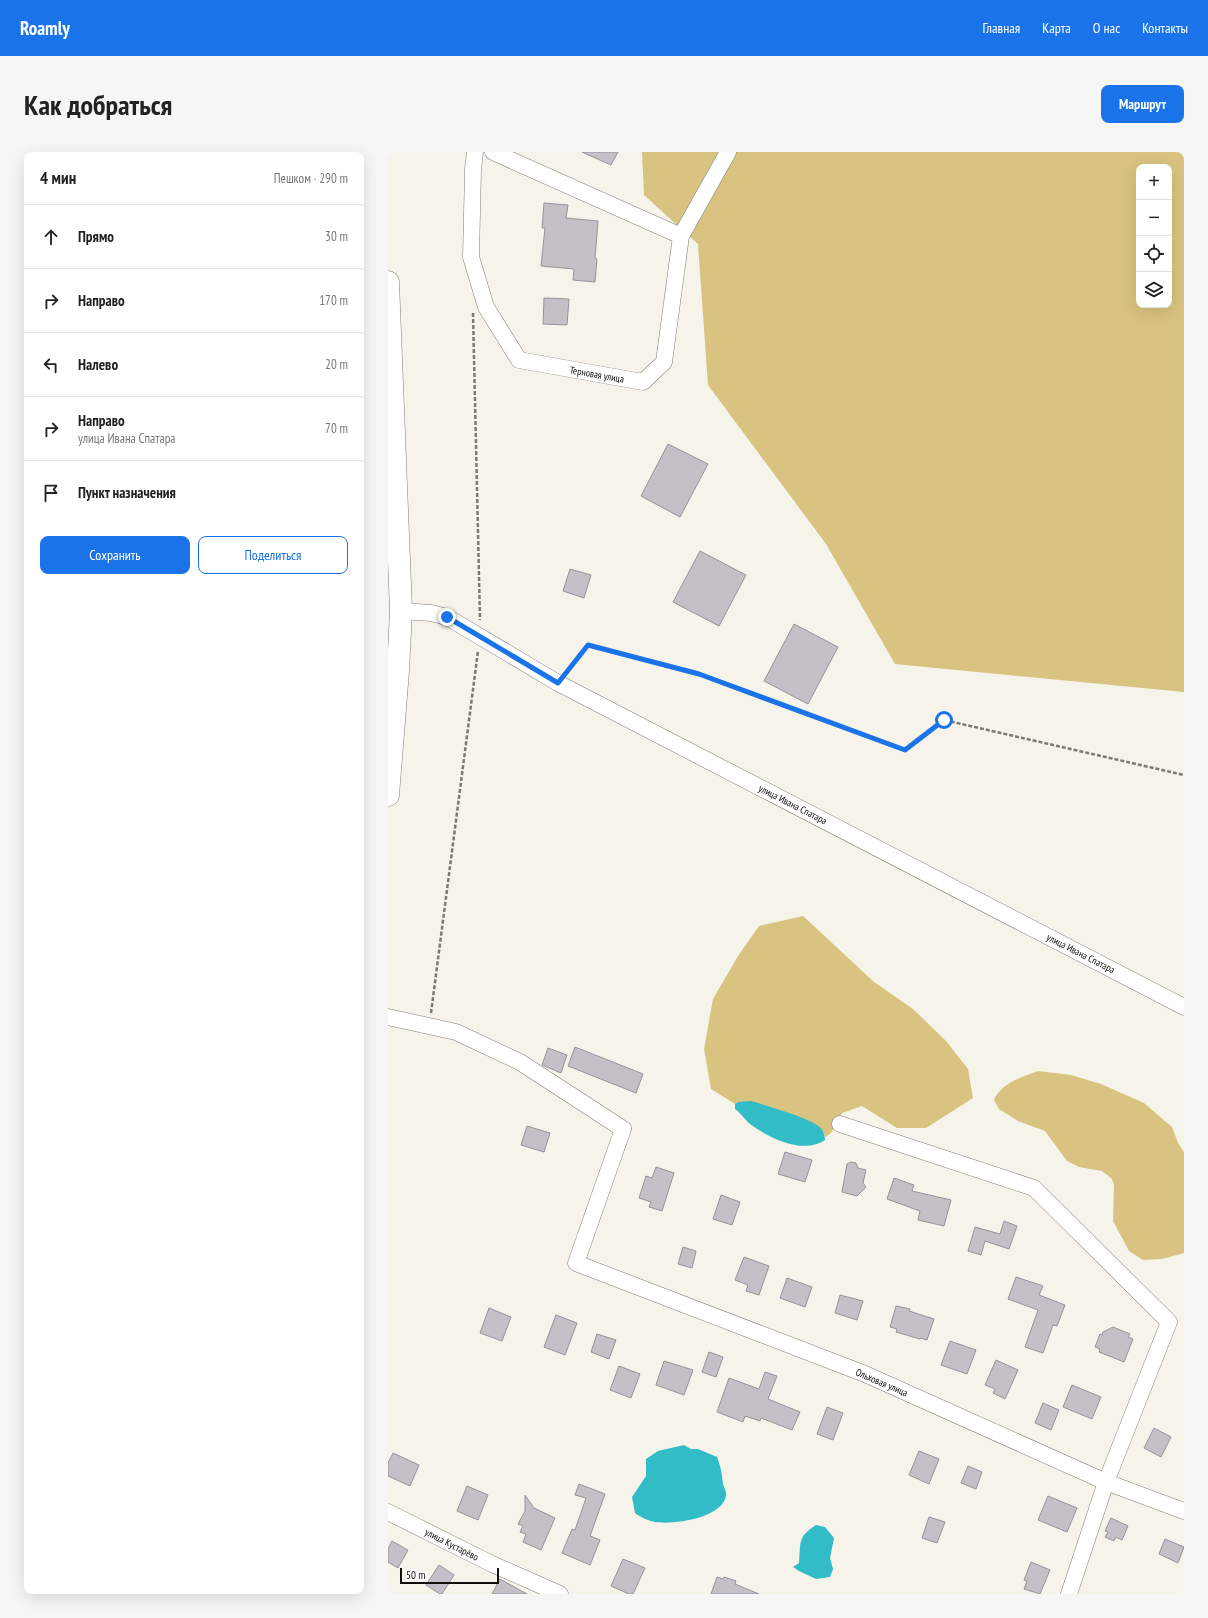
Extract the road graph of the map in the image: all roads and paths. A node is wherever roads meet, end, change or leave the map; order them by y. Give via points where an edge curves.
1 (475, 152) edge
2 (493, 152) edge
3 (728, 152) edge
4 (682, 236) junction
5 (388, 282) edge
6 (396, 597) edge
7 (558, 683) junction
8 (1184, 775) edge
9 (388, 795) edge
10 (1184, 1007) edge
11 (388, 1017) edge
12 (840, 1124) dead end
13 (1106, 1482) junction
14 (388, 1512) edge
15 (1184, 1512) edge
16 (560, 1594) edge
17 (1068, 1594) edge

1 - 4 street, Терновая улица via 471,257 486,307 519,360 643,382 664,362
2 - 4 street
3 - 4 street, Терновая улица
5 - 6 main road
6 - 7 street, улица Ивана Спатара via 420,611 447,617
6 - 9 main road via 398,671
7 - 8 path via 588,645 699,674 905,750 944,720
7 - 10 street, улица Ивана Спатара
11 - 13 street, Ольховая улица via 456,1032 520,1062 624,1129 576,1263 866,1374
12 - 13 street via 1034,1188 1169,1322
13 - 15 street, Ольховая улица
13 - 17 street
14 - 16 street, улица Кустарёво via 492,1564

